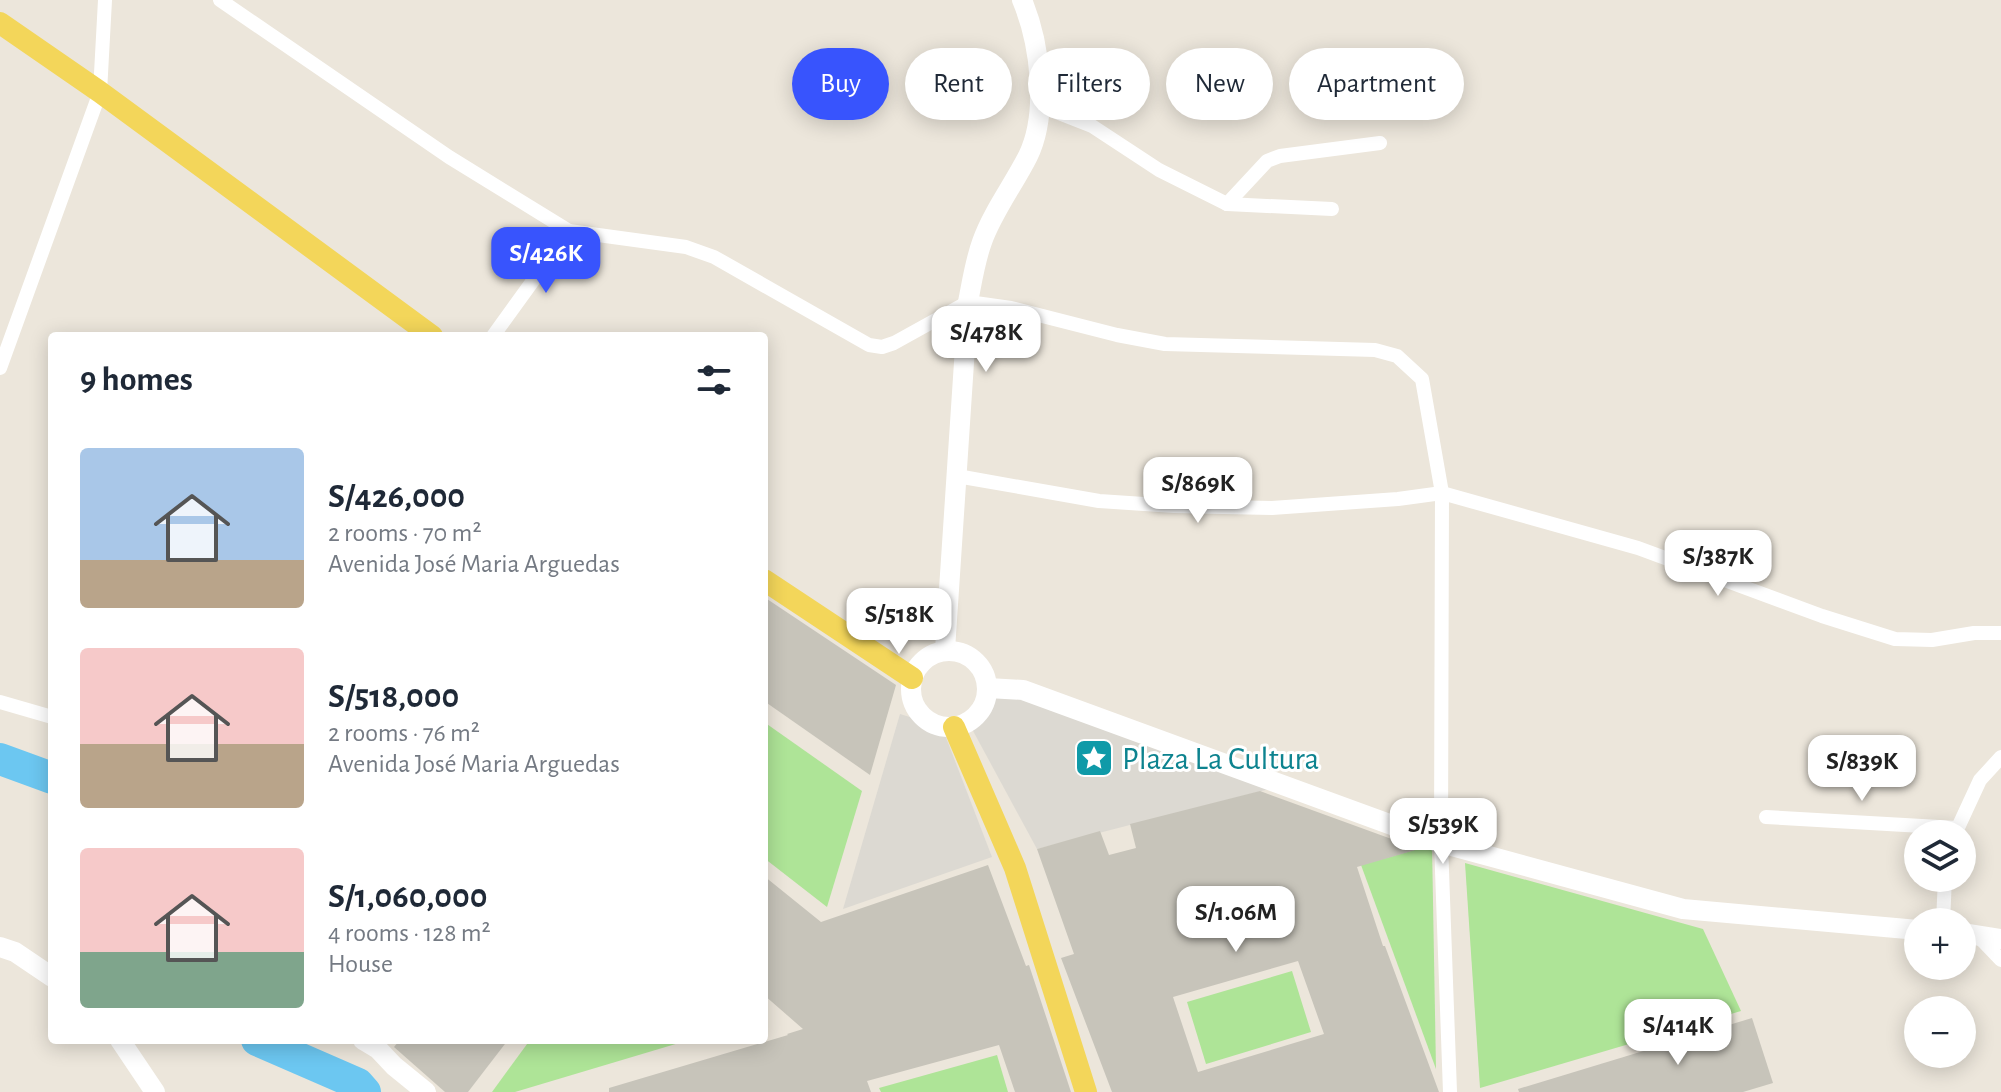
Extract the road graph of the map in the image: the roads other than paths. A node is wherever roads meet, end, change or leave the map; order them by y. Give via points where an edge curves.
1 (105, 0) edge
2 (220, 0) edge
3 (1022, 0) edge
4 (0, 23) edge
5 (1034, 48) edge
6 (100, 92) junction
7 (1038, 120) edge
8 (1077, 120) edge
9 (1380, 143) dead end
10 (1227, 204) junction
11 (1332, 209) dead end
12 (569, 231) junction
13 (968, 302) junction
14 (427, 332) edge
15 (496, 332) edge
16 (0, 368) edge
17 (957, 476) junction
18 (1442, 493) junction
19 (768, 583) edge
20 (2001, 633) edge
21 (945, 650) junction
22 (912, 678) junction
23 (988, 688) junction
24 (0, 702) edge
25 (48, 716) edge
26 (954, 727) junction
27 (2001, 757) edge
28 (1766, 817) dead end
29 (1961, 820) edge
30 (1904, 827) edge
31 (1441, 843) junction
32 (1904, 929) edge
33 (1976, 935) edge
34 (1976, 939) edge
35 (2001, 939) edge
36 (0, 947) edge
37 (2001, 960) edge
38 (48, 974) edge
39 (123, 1044) edge
40 (370, 1044) edge
41 (155, 1092) edge
42 (426, 1092) edge
43 (1086, 1092) edge
44 (1450, 1092) edge

1 - 6 street
2 - 12 street via 449,157
3 - 5 street
4 - 6 main road
6 - 14 main road
6 - 16 street
7 - 13 street via 1030,152 983,239
8 - 10 street
9 - 10 street via 1267,161
10 - 11 street
12 - 13 street via 686,247 714,257 869,345 894,343
12 - 15 street
13 - 17 street
13 - 18 street via 1165,344 1375,350 1397,356 1422,379
17 - 18 street via 1099,501 1174,506 1272,508
17 - 21 street
18 - 20 street via 1638,548 1895,639
18 - 31 street
19 - 22 main road
21 - 22 street via 924,659
21 - 23 street via 970,656 986,676
22 - 26 street via 920,714 942,727
23 - 26 street via 982,710
23 - 31 street via 1023,690
24 - 25 street
26 - 43 main road via 1015,868
27 - 29 street via 1980,780
28 - 30 street
31 - 32 street via 1683,909
31 - 44 street
33 - 35 street
34 - 37 street
36 - 38 street
39 - 41 street
40 - 42 street

